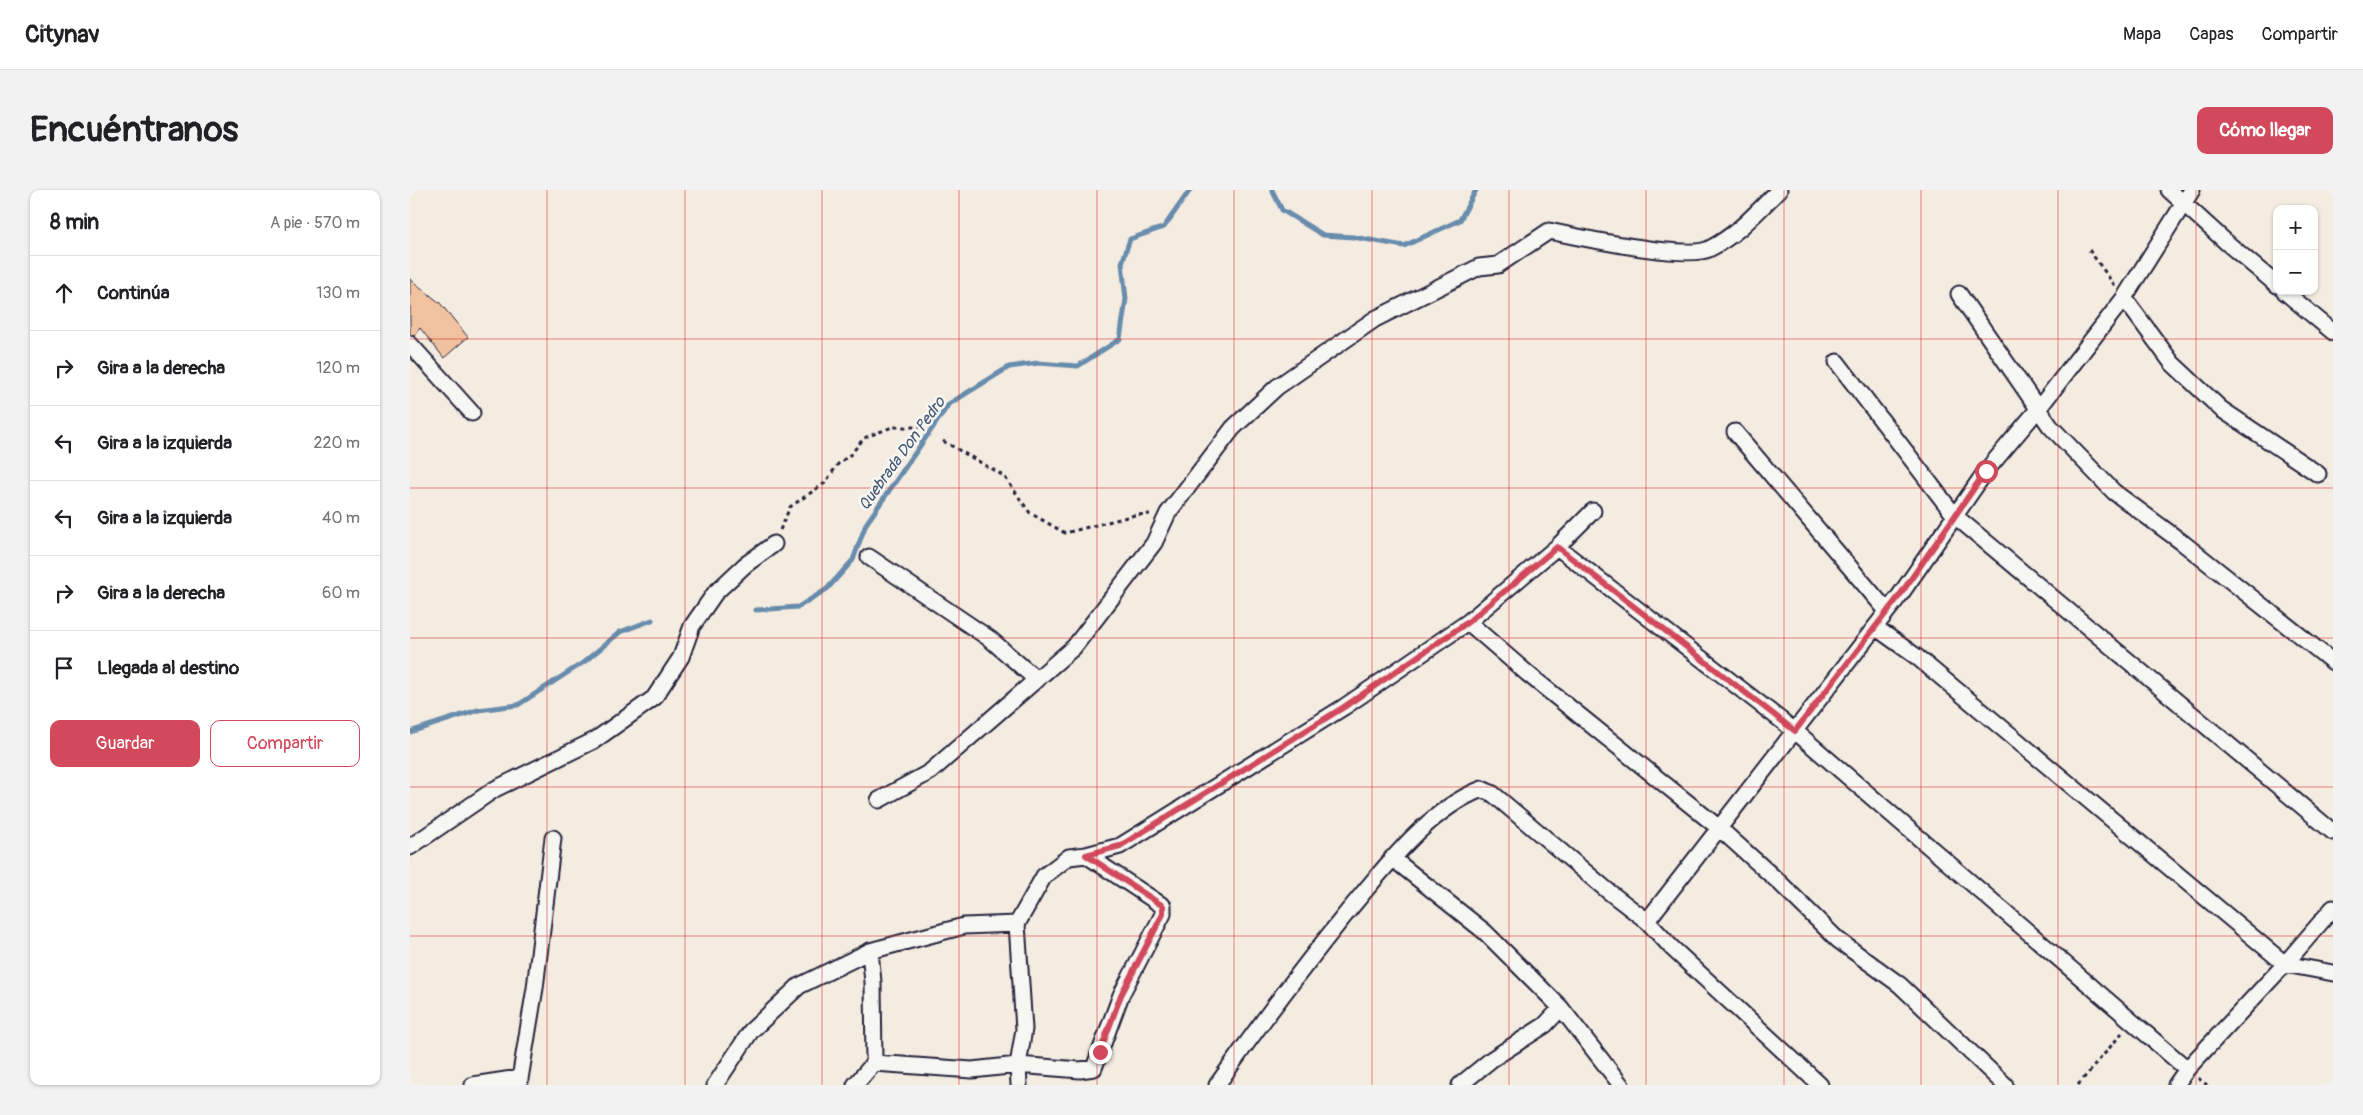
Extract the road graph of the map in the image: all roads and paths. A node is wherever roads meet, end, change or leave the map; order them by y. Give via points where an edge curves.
1 (1778, 190) edge
2 (2169, 190) edge
3 (2192, 190) edge
4 (2182, 203) junction
5 (2089, 250) dead end
6 (2273, 282) edge
7 (1959, 294) dead end
8 (2289, 295) edge
9 (2124, 298) junction
10 (2333, 332) edge
11 (410, 344) edge
12 (1837, 362) dead end
13 (2039, 408) junction
14 (472, 413) dead end
15 (924, 428) dead end
16 (1735, 432) dead end
17 (944, 441) dead end
18 (2318, 474) dead end
19 (1593, 511) dead end
20 (1168, 514) junction
21 (1954, 516) junction
22 (774, 544) joint
23 (1557, 547) junction
24 (869, 558) dead end
25 (1887, 611) junction
26 (1468, 622) junction
27 (1874, 627) junction
28 (2333, 662) edge
29 (1037, 680) junction
30 (1795, 731) junction
31 (879, 800) dead end
32 (1719, 828) junction
33 (2333, 832) edge
34 (553, 838) dead end
35 (410, 846) edge
36 (1086, 855) junction
37 (1392, 858) junction
38 (2333, 908) edge
39 (1647, 921) junction
40 (1017, 924) junction
41 (870, 952) junction
42 (2285, 964) junction
43 (2333, 973) edge
44 (1561, 1008) junction
45 (2132, 1022) junction
46 (874, 1063) junction
47 (1018, 1065) junction
48 (2187, 1069) junction
49 (519, 1082) edge
50 (473, 1085) edge
51 (715, 1085) edge
52 (855, 1085) edge
53 (1019, 1085) edge
54 (1217, 1085) edge
55 (1460, 1085) edge
56 (1621, 1085) edge
57 (1820, 1085) edge
58 (2005, 1085) edge
59 (2078, 1085) edge
60 (2176, 1085) edge

1 - 20 street via 1742,228 1707,250 1679,252 1549,231 1498,265 1479,267 1375,319 1277,387 1233,428
2 - 4 street
3 - 4 street
4 - 6 street
4 - 9 street
5 - 9 path
7 - 13 street
8 - 10 street
9 - 13 street
9 - 18 street via 2172,363 2221,409
11 - 14 street
12 - 21 street
13 - 21 street via 1986,471
13 - 28 street via 2050,426 2114,492
15 - 22 path via 892,427 864,438 838,464 825,483 790,507
16 - 25 street
17 - 20 path via 1004,476 1030,513 1064,532 1135,515
19 - 23 street
20 - 29 street via 1154,543 1074,647
21 - 25 street
21 - 33 street
22 - 35 street via 715,593 692,626 681,657 654,698 595,740 496,788
23 - 26 street
23 - 30 street
24 - 29 street via 990,639
25 - 27 street
26 - 32 street
26 - 36 street via 1344,707 1120,846
27 - 30 street
27 - 42 street via 1917,657
29 - 31 street via 930,772
30 - 32 street
30 - 45 street
32 - 39 street
32 - 58 street via 1838,940 1900,985
34 - 49 street via 535,988
36 - 40 street via 1069,857 1044,876
36 - 47 street via 1163,906 1162,920 1121,995 1094,1068 1080,1070
37 - 39 street via 1452,803 1482,789 1493,794
37 - 44 street via 1485,932
37 - 54 street via 1272,1007
38 - 42 street
39 - 57 street
40 - 41 street via 964,926
40 - 47 street via 1024,1029
41 - 46 street
41 - 51 street via 799,986 750,1031
42 - 43 street
42 - 48 street
44 - 55 street via 1545,1025 1492,1059
44 - 56 street
45 - 48 street
45 - 59 path
46 - 47 street via 972,1070
46 - 52 street
47 - 53 street
48 - 60 street
49 - 50 street

